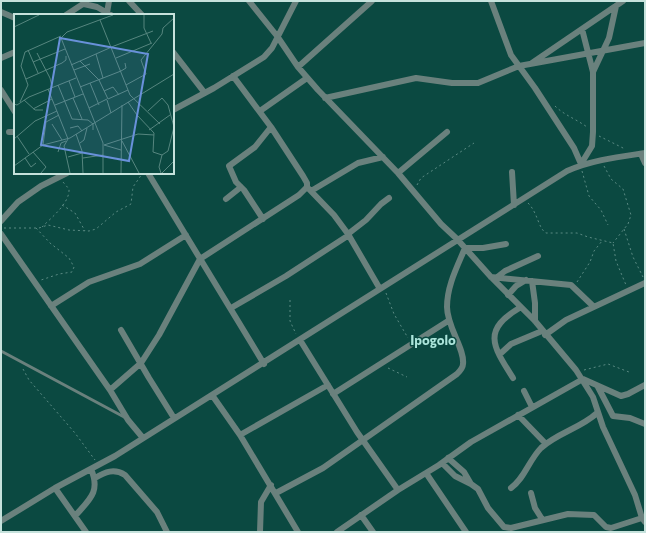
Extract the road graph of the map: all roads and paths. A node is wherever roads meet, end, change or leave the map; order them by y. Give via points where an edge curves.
1 (109, 1) edge
2 (130, 1) edge
3 (249, 1) edge
4 (296, 1) edge
5 (372, 1) edge
6 (491, 1) edge
7 (623, 1) edge
8 (86, 2) edge
9 (616, 6) junction
10 (1, 12) edge
11 (68, 14) edge
12 (109, 14) edge
13 (141, 14) edge
14 (14, 18) edge
15 (582, 29) junction
16 (277, 36) junction
17 (645, 44) edge
18 (603, 50) junction
19 (14, 52) edge
20 (174, 53) edge
21 (589, 53) junction
22 (1, 58) edge
23 (532, 63) junction
24 (519, 66) junction
25 (298, 67) junction
26 (593, 72) junction
27 (233, 76) junction
28 (307, 78) junction
29 (1, 90) edge
30 (204, 92) junction
31 (325, 98) junction
32 (551, 103) dead end
33 (174, 109) edge
34 (14, 110) edge
35 (260, 112) junction
36 (271, 127) junction
37 (447, 132) dead end
38 (594, 132) junction
39 (474, 143) dead end
40 (643, 154) edge
41 (631, 155) junction
42 (383, 157) junction
43 (602, 159) junction
44 (645, 163) edge
45 (580, 165) junction
46 (512, 172) dead end
47 (398, 173) junction
48 (141, 174) edge
49 (149, 174) edge
50 (56, 176) edge
51 (241, 187) junction
52 (309, 189) junction
53 (412, 189) junction
54 (389, 198) dead end
55 (226, 199) dead end
56 (523, 199) junction
57 (62, 205) junction
58 (514, 205) junction
59 (4, 213) edge
60 (263, 219) junction
61 (1, 220) edge
62 (608, 225) dead end
63 (41, 227) junction
64 (1, 228) edge
65 (36, 228) junction
66 (624, 228) junction
67 (86, 231) junction
68 (1, 234) edge
69 (186, 235) junction
70 (348, 235) junction
71 (457, 239) junction
72 (602, 241) junction
73 (613, 243) junction
74 (506, 244) dead end
75 (465, 248) junction
76 (538, 256) dead end
77 (200, 259) junction
78 (494, 277) junction
79 (529, 280) junction
80 (644, 281) edge
81 (35, 283) junction
82 (574, 286) junction
83 (382, 288) junction
84 (629, 290) junction
85 (508, 295) junction
86 (290, 300) dead end
87 (51, 306) junction
88 (593, 306) junction
89 (521, 307) junction
90 (231, 308) junction
91 (448, 321) junction
92 (535, 321) junction
93 (121, 330) dead end
94 (544, 333) junction
95 (300, 340) junction
96 (412, 344) junction
97 (1, 351) edge
98 (500, 354) junction
99 (20, 361) junction
100 (141, 363) junction
101 (381, 363) junction
102 (264, 364) junction
103 (576, 370) junction
104 (628, 372) dead end
105 (407, 377) dead end
106 (513, 378) dead end
107 (583, 379) junction
108 (328, 385) junction
109 (645, 385) edge
110 (598, 387) junction
111 (110, 390) junction
112 (524, 391) dead end
113 (333, 394) junction
114 (212, 395) junction
115 (532, 407) junction
116 (597, 413) junction
117 (518, 415) junction
118 (174, 418) junction
119 (128, 420) junction
120 (645, 424) edge
121 (240, 435) junction
122 (143, 438) junction
123 (363, 441) junction
124 (546, 444) junction
125 (448, 458) junction
126 (442, 463) junction
127 (98, 465) junction
128 (91, 469) junction
129 (426, 473) junction
130 (94, 478) junction
131 (472, 484) junction
132 (271, 485) junction
133 (55, 488) junction
134 (511, 488) dead end
135 (398, 490) junction
136 (276, 493) junction
137 (532, 493) dead end
138 (361, 515) junction
139 (75, 516) junction
140 (542, 519) junction
141 (643, 520) edge
142 (1, 521) edge
143 (297, 530) edge
144 (86, 532) edge
145 (166, 532) edge
146 (260, 532) edge
147 (289, 532) edge
148 (337, 532) edge
149 (373, 532) edge
150 (466, 532) edge

1 - 12 street
2 - 13 street
3 - 16 street
4 - 16 street
5 - 25 street
6 - 24 street via 511,55
7 - 9 street
8 - 11 street
8 - 12 street
9 - 15 street
9 - 18 street via 609,38
10 - 14 street
15 - 21 street
15 - 23 street
16 - 25 street
16 - 27 street via 272,48 264,57
17 - 18 street
18 - 21 street
18 - 26 street
19 - 22 street
20 - 30 street
21 - 23 street
21 - 26 street
23 - 24 street
24 - 31 street via 478,82 452,83 416,78
24 - 45 street via 574,148
25 - 28 street
26 - 38 street
27 - 30 street
27 - 35 street
28 - 31 street
28 - 35 street
29 - 34 street
30 - 33 street
31 - 42 street
32 - 38 path
35 - 36 street
36 - 51 street via 255,147 230,166 232,175
36 - 52 street
37 - 47 street
38 - 41 path
38 - 45 street via 592,146
39 - 53 path via 421,178
40 - 41 street
40 - 44 street
41 - 43 street
42 - 47 street
42 - 52 street via 358,163
43 - 45 street
43 - 66 path via 609,177 624,191 631,216
45 - 56 street
45 - 62 path via 589,196 601,210
46 - 58 street
47 - 53 street
48 - 67 path via 133,188 131,204 116,212 96,229
49 - 69 street
50 - 57 path via 69,191
50 - 59 street
51 - 55 street
51 - 60 street
52 - 60 street
52 - 70 street via 334,215
53 - 71 street
54 - 70 street
56 - 58 street
56 - 72 path via 534,210 541,228 546,233 577,233
57 - 63 path
57 - 67 path via 75,213
58 - 71 street
59 - 61 street
60 - 77 street
63 - 65 path
63 - 67 path via 51,225
64 - 65 path
65 - 81 path via 69,258 74,269 72,272
66 - 73 path
66 - 80 path
68 - 81 street
69 - 77 street
69 - 87 street via 140,264 89,282
70 - 83 street
70 - 90 street
71 - 75 street
71 - 83 street
72 - 73 path
72 - 82 path via 594,249 590,262
73 - 84 path via 616,261
74 - 75 street
75 - 78 street
75 - 91 street via 447,296
76 - 78 street
77 - 90 street
77 - 100 street
78 - 79 street
78 - 85 street
79 - 82 street
79 - 85 street via 516,286
79 - 92 street via 535,303
80 - 84 street
81 - 87 street
82 - 88 street
83 - 95 street
83 - 96 path
84 - 88 street
85 - 89 street
86 - 95 path via 290,321
87 - 111 street
88 - 94 street
89 - 92 street
89 - 98 street via 498,325 494,342
90 - 102 street
91 - 96 street
91 - 123 street via 462,353 462,367 440,388
92 - 94 street
93 - 100 street
94 - 98 street via 512,344
94 - 103 street
95 - 102 street
95 - 108 street
96 - 101 street
97 - 99 lane
98 - 106 street
99 - 119 lane
99 - 127 path via 24,372
100 - 111 street
100 - 118 street
101 - 105 path
101 - 113 street
102 - 114 street
103 - 104 path via 608,364
103 - 107 street
107 - 110 street
107 - 115 street
107 - 116 street via 593,397
108 - 113 street
108 - 121 street
109 - 110 street via 621,396
110 - 120 street via 613,416 630,418
111 - 119 street
112 - 115 street
113 - 123 street
114 - 118 street
114 - 121 street
115 - 117 street
116 - 124 street via 589,421 579,424
116 - 141 street via 635,495
117 - 124 street
117 - 125 street
118 - 122 street
119 - 122 street
121 - 132 street
122 - 127 street
123 - 135 street
123 - 136 street via 323,468
124 - 134 street via 534,457 518,483
125 - 126 street
125 - 131 street via 464,472
126 - 129 street
126 - 131 street via 455,476
127 - 128 street
128 - 130 street
128 - 133 street
129 - 135 street
129 - 150 street
130 - 139 street via 94,494
130 - 145 street via 108,471 125,475 157,512
131 - 140 street via 504,527 511,528
132 - 136 street
132 - 146 street via 262,502
133 - 139 street
133 - 142 street
135 - 138 street
136 - 143 street
137 - 140 street via 535,508
138 - 148 street
138 - 149 street
139 - 144 street
140 - 141 street via 568,514 594,515 606,527 611,528
143 - 147 street

